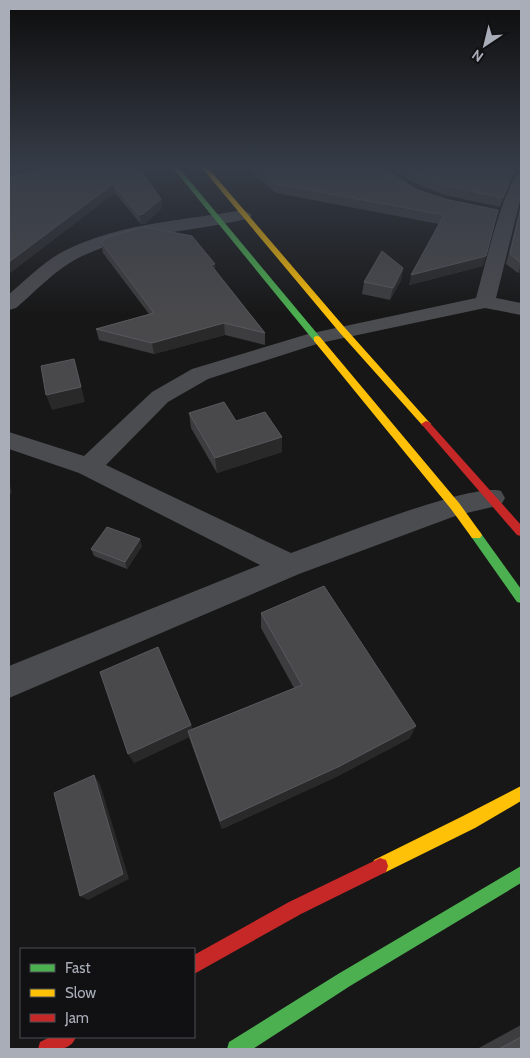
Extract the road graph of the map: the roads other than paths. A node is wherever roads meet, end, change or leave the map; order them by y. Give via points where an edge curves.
1 (217, 217) edge
2 (235, 217) edge
3 (245, 217) edge
4 (497, 217) edge
5 (219, 220) junction
6 (485, 302) junction
7 (9, 304) edge
8 (521, 309) edge
9 (343, 331) junction
10 (315, 338) junction
11 (9, 440) edge
12 (88, 467) junction
13 (492, 498) junction
14 (455, 506) junction
15 (521, 532) edge
16 (289, 566) junction
17 (521, 598) edge
18 (9, 682) edge
19 (521, 793) edge
20 (521, 874) edge
21 (195, 964) edge
22 (65, 1038) edge
23 (47, 1049) edge
24 (236, 1049) edge

1 - 5 street
2 - 5 street
3 - 9 street
4 - 6 street
5 - 7 street via 95,245 71,255
5 - 10 street
6 - 8 street
6 - 9 street
9 - 10 street
9 - 13 street
10 - 12 street via 200,374 180,384 134,420
10 - 14 street
11 - 12 street
12 - 16 street
13 - 14 street
13 - 15 street
14 - 16 street
14 - 17 street
16 - 18 street
19 - 21 street via 295,908
20 - 24 street
22 - 23 street

